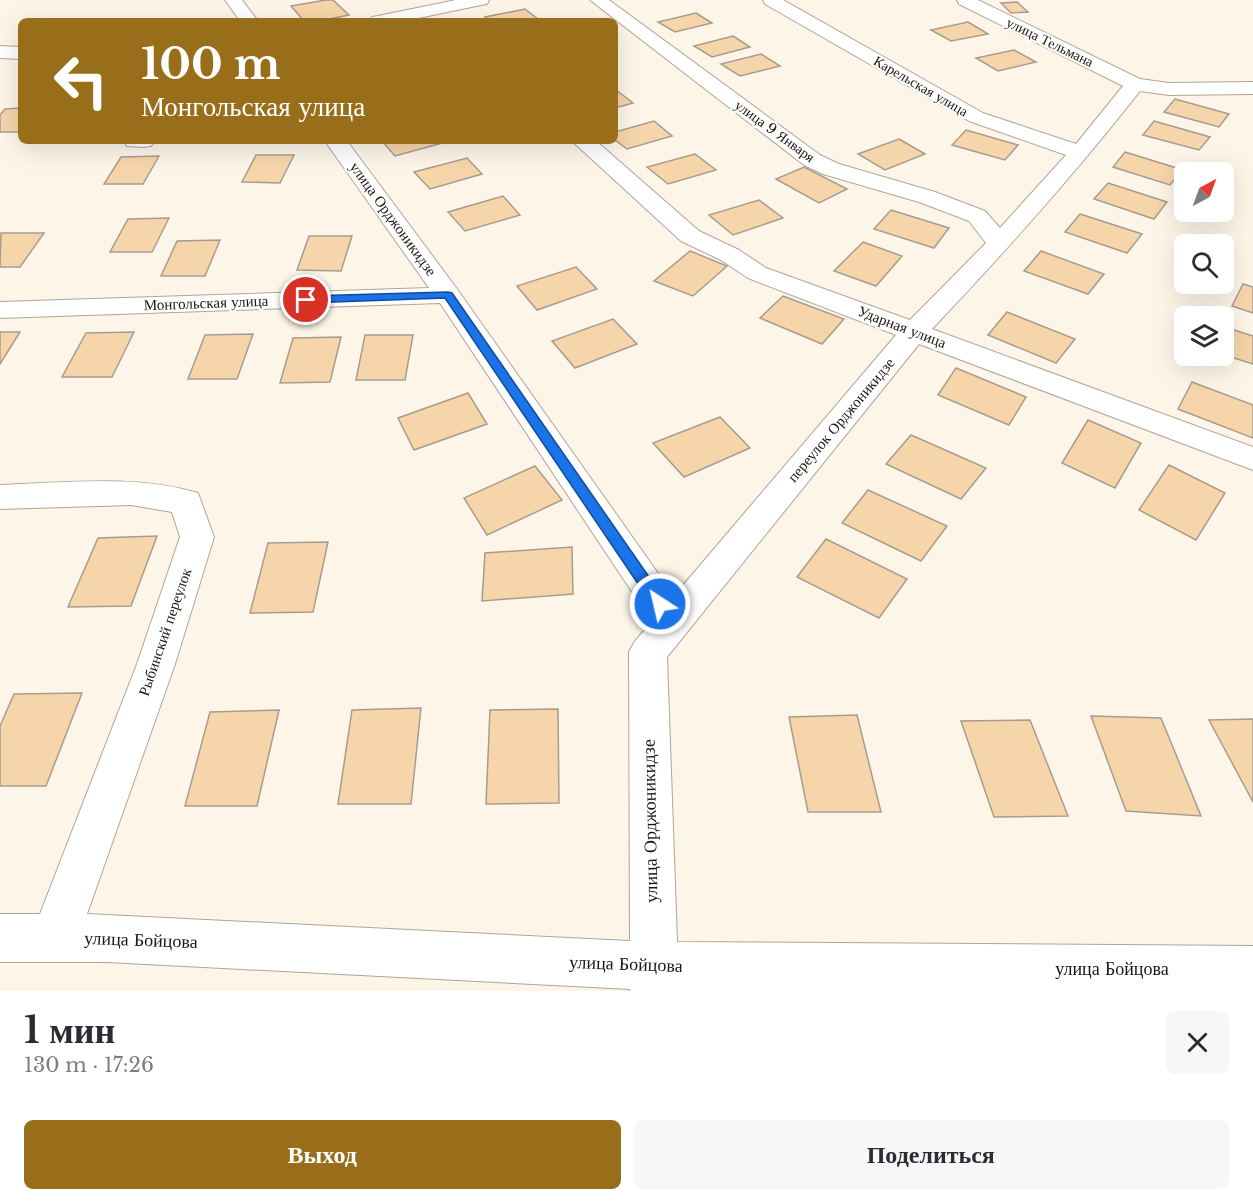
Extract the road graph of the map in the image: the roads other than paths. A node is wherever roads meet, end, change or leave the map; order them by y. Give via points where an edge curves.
1 (233, 0) edge
2 (481, 0) edge
3 (598, 0) edge
4 (771, 0) edge
5 (965, 0) edge
6 (435, 10) edge
7 (247, 18) edge
8 (394, 18) edge
9 (0, 52) edge
10 (18, 53) edge
11 (1135, 84) junction
12 (1253, 88) edge
13 (338, 144) edge
14 (585, 144) edge
15 (1080, 153) junction
16 (1000, 243) junction
17 (448, 295) junction
18 (0, 310) edge
19 (914, 332) junction
20 (1253, 459) edge
21 (0, 497) edge
22 (660, 638) junction
23 (55, 937) junction
24 (0, 938) edge
25 (1253, 970) edge
26 (655, 979) edge

1 - 7 street
2 - 6 street
3 - 16 street, улица 9 Января via 812,160 977,216
4 - 15 street, Карельская улица via 976,117
5 - 11 street, улица Тельмана
6 - 8 street
9 - 10 street
11 - 12 street, улица Тельмана via 1169,89
11 - 15 street, переулок Орджоникидзе
13 - 17 street, улица Орджоникидзе
14 - 19 street, Ударная улица via 690,236 757,273
15 - 16 street, переулок Орджоникидзе
16 - 19 street, переулок Орджоникидзе
17 - 18 street, Монгольская улица
17 - 22 street, улица Орджоникидзе
19 - 20 street, Ударная улица
19 - 22 street, переулок Орджоникидзе
21 - 23 street, Рыбинский переулок via 131,493 186,502 197,537 156,664
22 - 26 street, улица Орджоникидзе via 650,840
23 - 24 street, улица Бойцова
23 - 26 street, улица Бойцова
25 - 26 street, улица Бойцова

